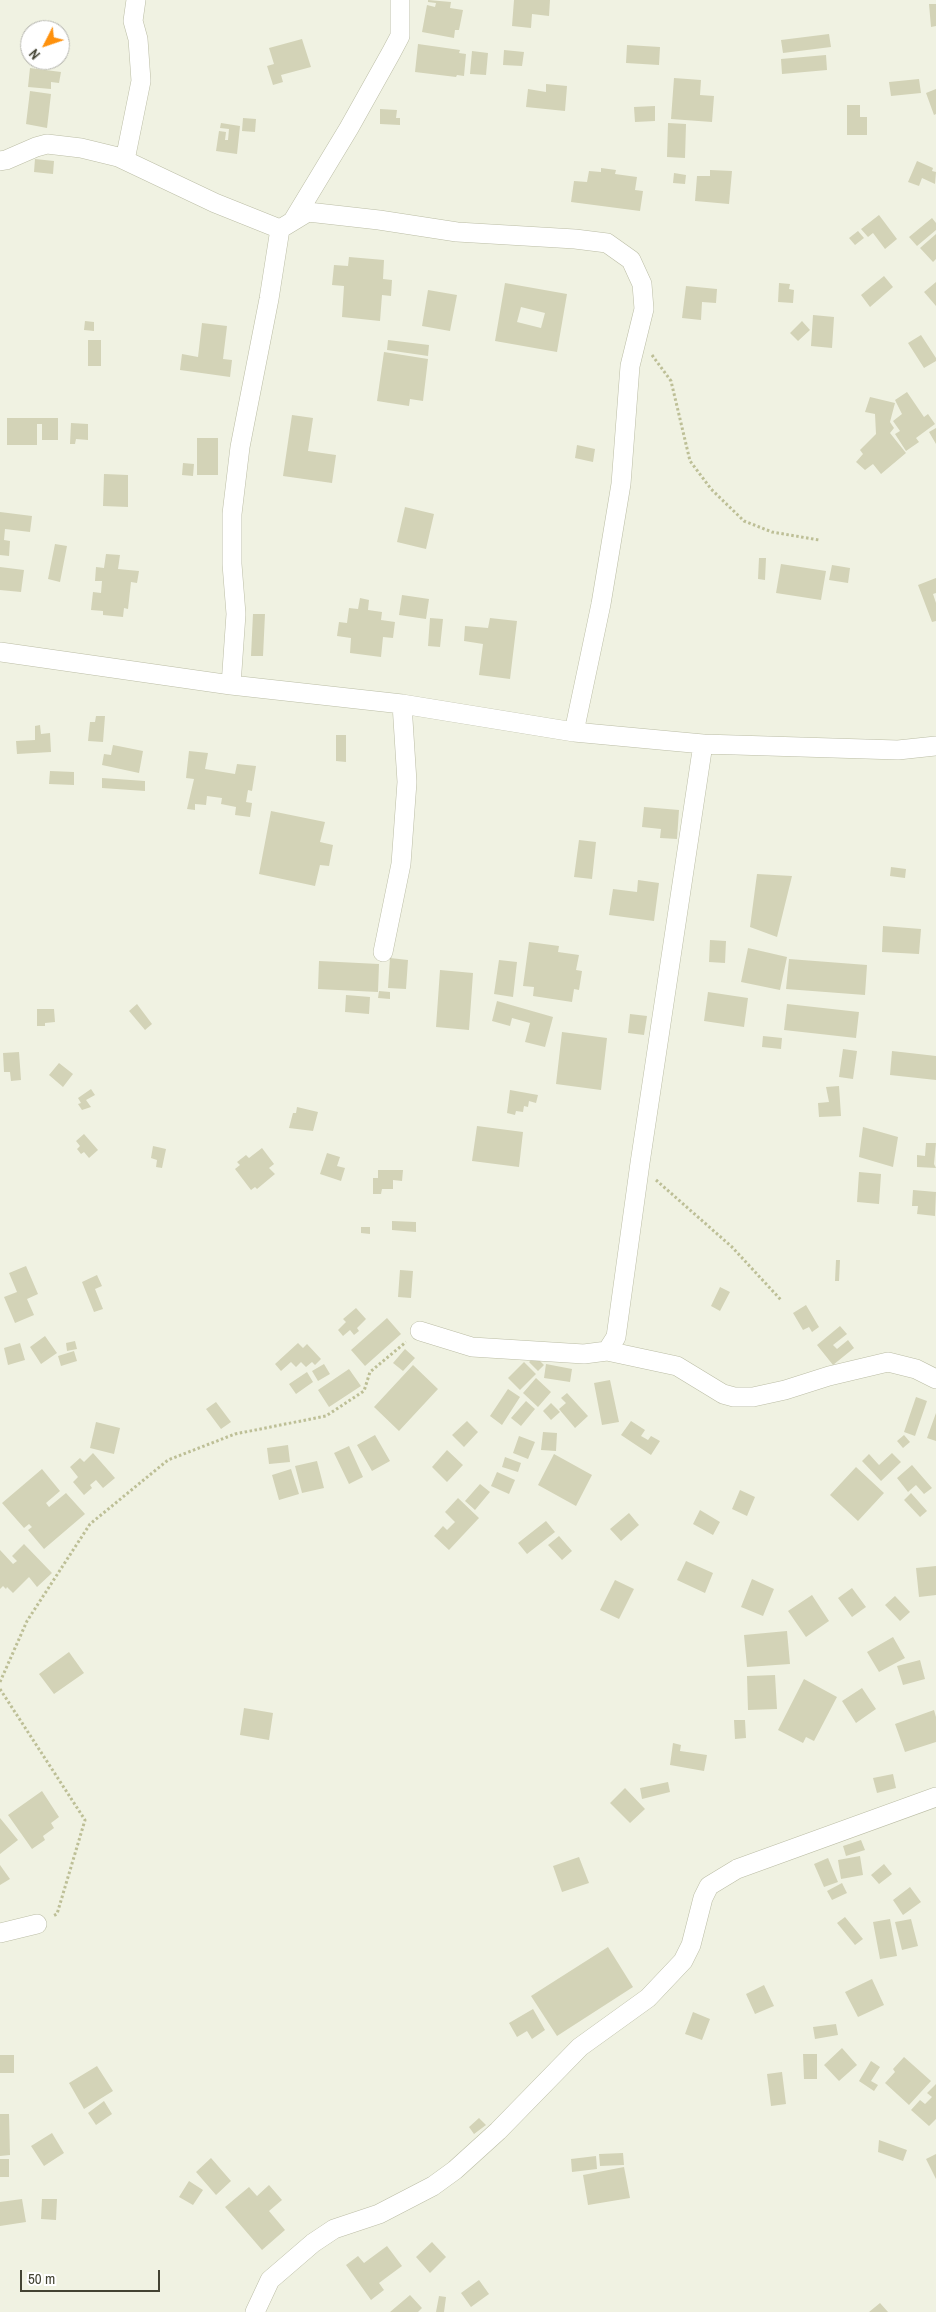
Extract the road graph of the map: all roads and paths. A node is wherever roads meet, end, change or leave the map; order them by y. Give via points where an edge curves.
1 (136, 0) edge
2 (400, 0) edge
3 (125, 160) junction
4 (0, 161) edge
5 (287, 224) junction
6 (636, 335) junction
7 (819, 540) dead end
8 (0, 652) edge
9 (231, 685) junction
10 (402, 704) junction
11 (574, 732) junction
12 (703, 744) junction
13 (936, 746) edge
14 (383, 952) dead end
15 (640, 1163) junction
16 (781, 1300) dead end
17 (420, 1330) joint
18 (607, 1351) junction
19 (936, 1379) edge
20 (0, 1682) edge
21 (0, 1689) edge
22 (936, 1797) edge
23 (37, 1924) joint
24 (0, 1933) edge
25 (254, 2312) edge

1 - 3 street via 132,21 138,39 141,81
2 - 5 street via 400,36 391,54 349,128
3 - 4 street via 81,148 47,144
3 - 5 street via 216,203
5 - 6 street via 308,212 457,232 607,243 631,260 642,284 644,309
5 - 9 street via 240,447 232,514 236,614
6 - 7 path via 671,381 690,461 711,489 744,521 772,532
6 - 11 street via 630,366 621,484 601,604
8 - 9 street
9 - 10 street
10 - 11 street
10 - 14 street via 407,782 401,864
11 - 12 street
12 - 13 street via 881,750
12 - 15 street
15 - 16 path via 668,1192 732,1247
15 - 18 street via 616,1337
17 - 18 street via 472,1347 584,1354
17 - 20 path via 370,1372 364,1391 326,1416 235,1434 168,1460 90,1524 27,1621
18 - 19 street via 677,1366 723,1394 734,1397 753,1397 785,1390 888,1362 916,1369
21 - 23 path via 85,1820 57,1914
22 - 25 street via 737,1869 708,1886 691,1945 683,1961 648,1998 580,2047 455,2170 433,2186 379,2214 334,2230 313,2243 270,2280
23 - 24 street

